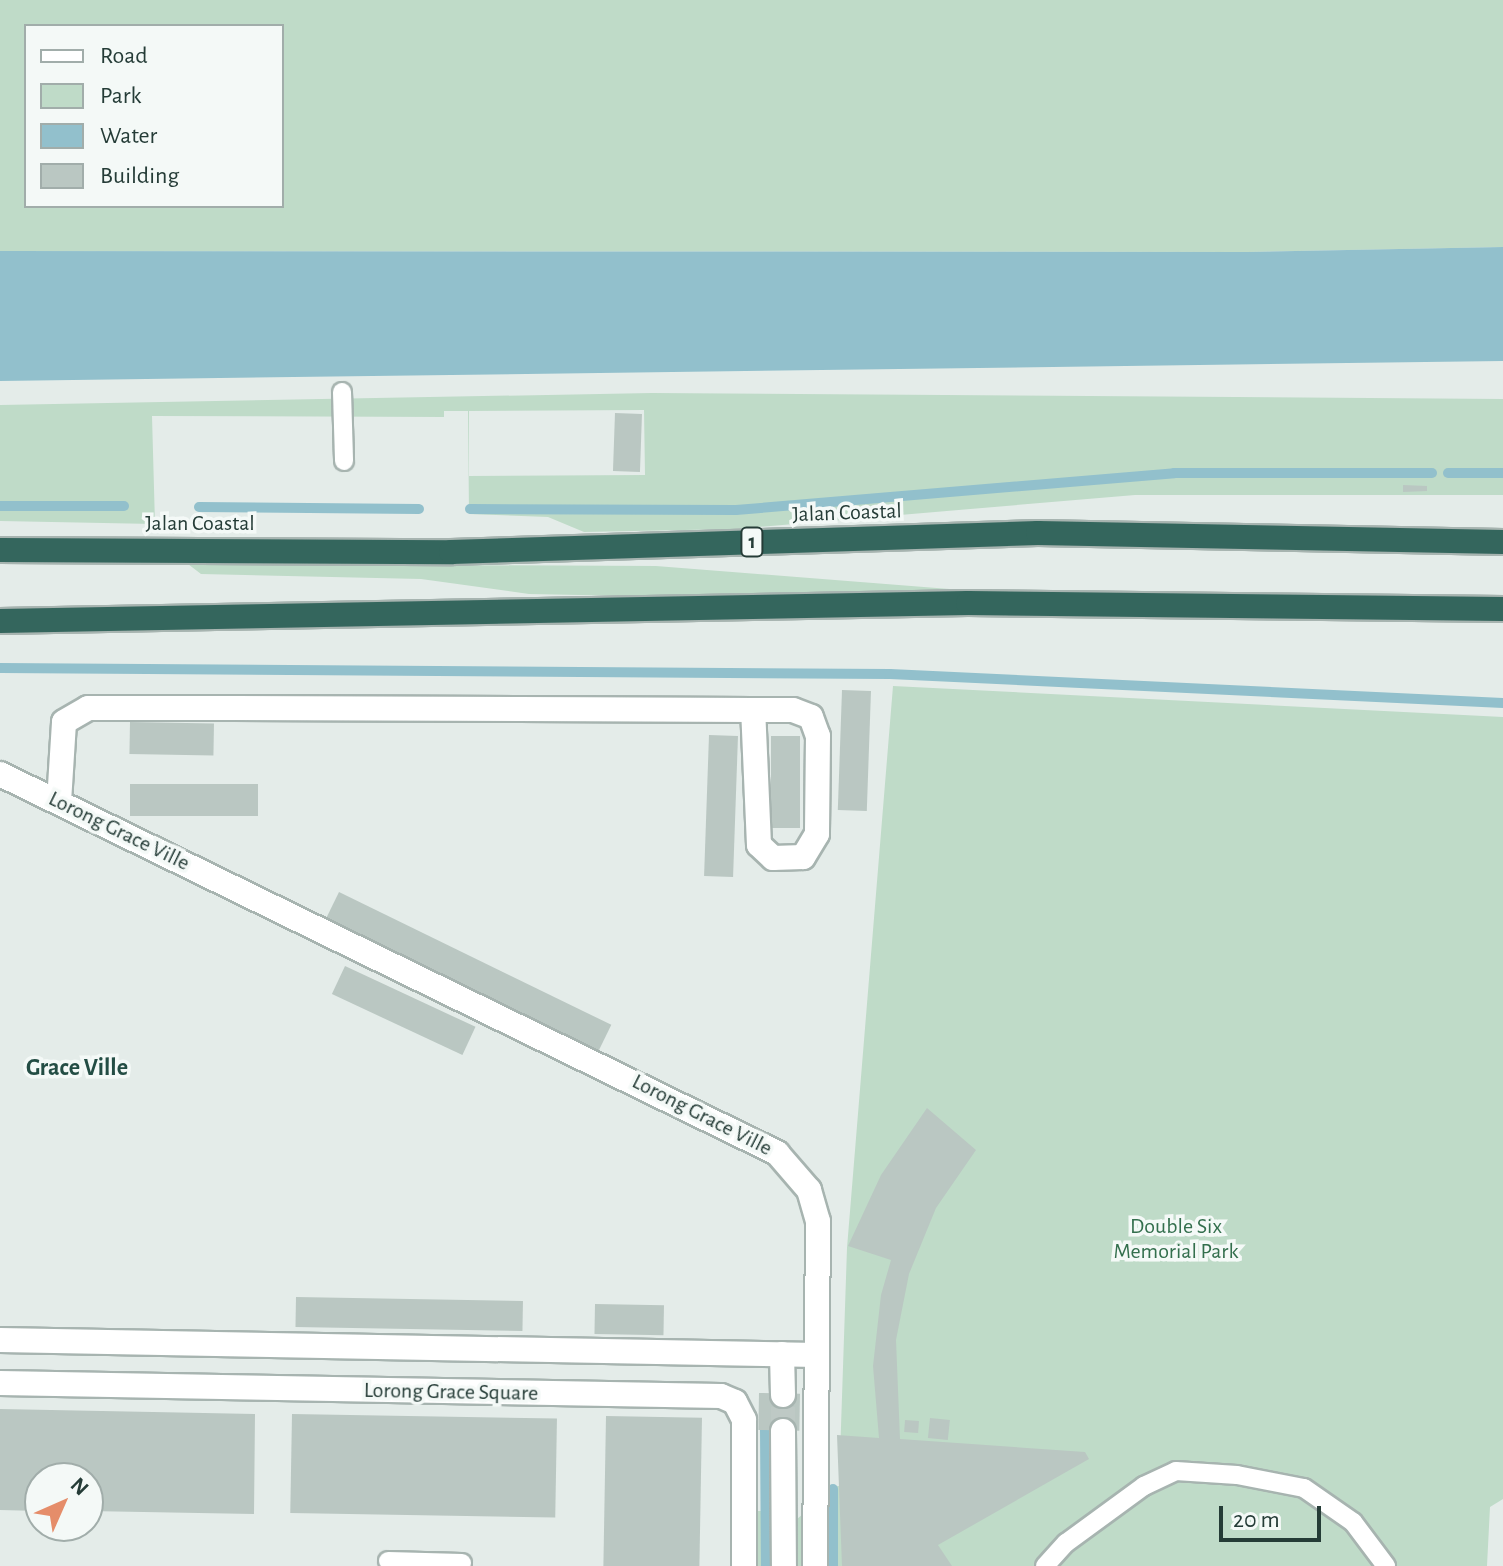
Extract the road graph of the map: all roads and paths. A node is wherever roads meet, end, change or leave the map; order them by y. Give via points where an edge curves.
1 (342, 392) dead end
2 (344, 461) dead end
3 (1503, 542) edge
4 (0, 550) edge
5 (1503, 609) edge
6 (0, 621) edge
7 (753, 710) junction
8 (0, 774) edge
9 (59, 802) junction
10 (0, 1340) edge
11 (782, 1354) junction
12 (817, 1355) junction
13 (0, 1383) edge
14 (783, 1395) tunnel mouth
15 (783, 1431) tunnel mouth
16 (783, 1479) junction
17 (816, 1479) junction
18 (388, 1561) dead end
19 (462, 1563) dead end
20 (744, 1566) edge
21 (784, 1566) edge
22 (815, 1566) edge
23 (1045, 1566) edge
24 (1386, 1566) edge

1 - 2 lane
3 - 4 highway, Jalan Coastal / 1 via 1038,533 451,552
5 - 6 highway via 968,603
7 - 7 street via 802,712 816,726 817,834 803,857 773,858 759,845
7 - 9 street via 88,708 64,722
8 - 9 street, Lorong Grace Ville
9 - 12 street, Lorong Grace Ville via 777,1153 809,1190 818,1221
10 - 11 street
11 - 12 street
11 - 14 street
12 - 17 street, Lorong Grace Ville
13 - 20 street, Lorong Grace Square via 721,1396 735,1402 744,1420
15 - 16 street
16 - 17 street
16 - 21 street
17 - 22 street, Lorong Grace Ville
18 - 19 lane
23 - 24 lane via 1066,1543 1144,1486 1176,1471 1237,1475 1304,1488 1353,1522

